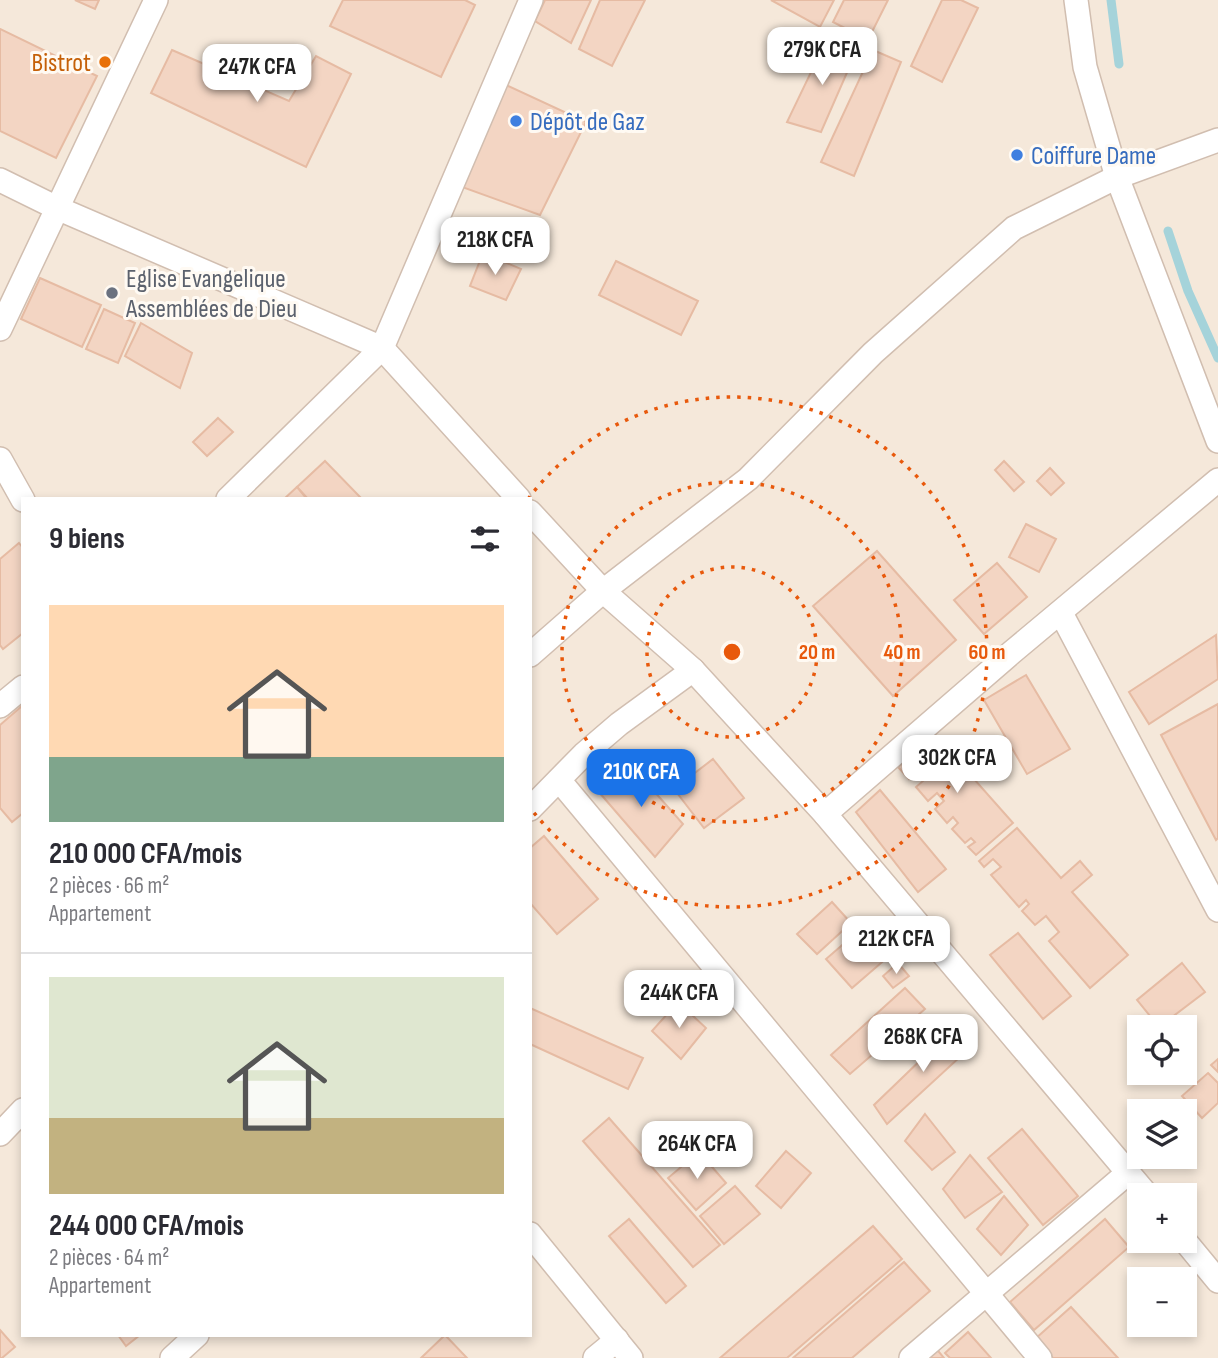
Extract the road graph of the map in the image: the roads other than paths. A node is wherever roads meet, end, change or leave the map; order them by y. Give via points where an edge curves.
1 (156, 0) edge
2 (531, 0) edge
3 (1076, 0) edge
4 (1218, 140) edge
5 (1117, 177) junction
6 (0, 180) edge
7 (57, 208) junction
8 (0, 329) edge
9 (382, 348) junction
10 (1218, 441) edge
11 (0, 459) edge
12 (1218, 480) edge
13 (21, 497) edge
14 (230, 497) edge
15 (517, 497) edge
16 (532, 514) edge
17 (603, 591) junction
18 (1061, 612) junction
19 (532, 653) edge
20 (693, 670) junction
21 (21, 689) edge
22 (0, 706) edge
23 (559, 780) junction
24 (532, 807) edge
25 (825, 814) junction
26 (1218, 911) edge
27 (21, 1112) edge
28 (0, 1135) edge
29 (1129, 1172) junction
30 (1138, 1183) edge
31 (532, 1236) edge
32 (1195, 1253) edge
33 (1218, 1281) edge
34 (986, 1295) junction
35 (195, 1337) edge
36 (624, 1349) edge
37 (172, 1358) edge
38 (595, 1358) edge
39 (911, 1358) edge
40 (1040, 1358) edge

1 - 7 street
2 - 9 street
3 - 5 street via 1085,67
4 - 5 street
5 - 10 street
5 - 17 street via 1014,228 873,353 748,479
6 - 7 street
7 - 8 street
7 - 9 street
9 - 14 street
9 - 15 street
11 - 13 street
12 - 18 street
16 - 17 street
17 - 19 street
17 - 20 street
18 - 25 street
18 - 26 street
20 - 23 street via 619,724
20 - 25 street
21 - 22 street
23 - 24 street
23 - 34 street
25 - 29 street
27 - 28 street
29 - 30 street
29 - 34 street
31 - 36 street
32 - 33 street
34 - 39 street
34 - 40 street
35 - 37 street
36 - 38 street

